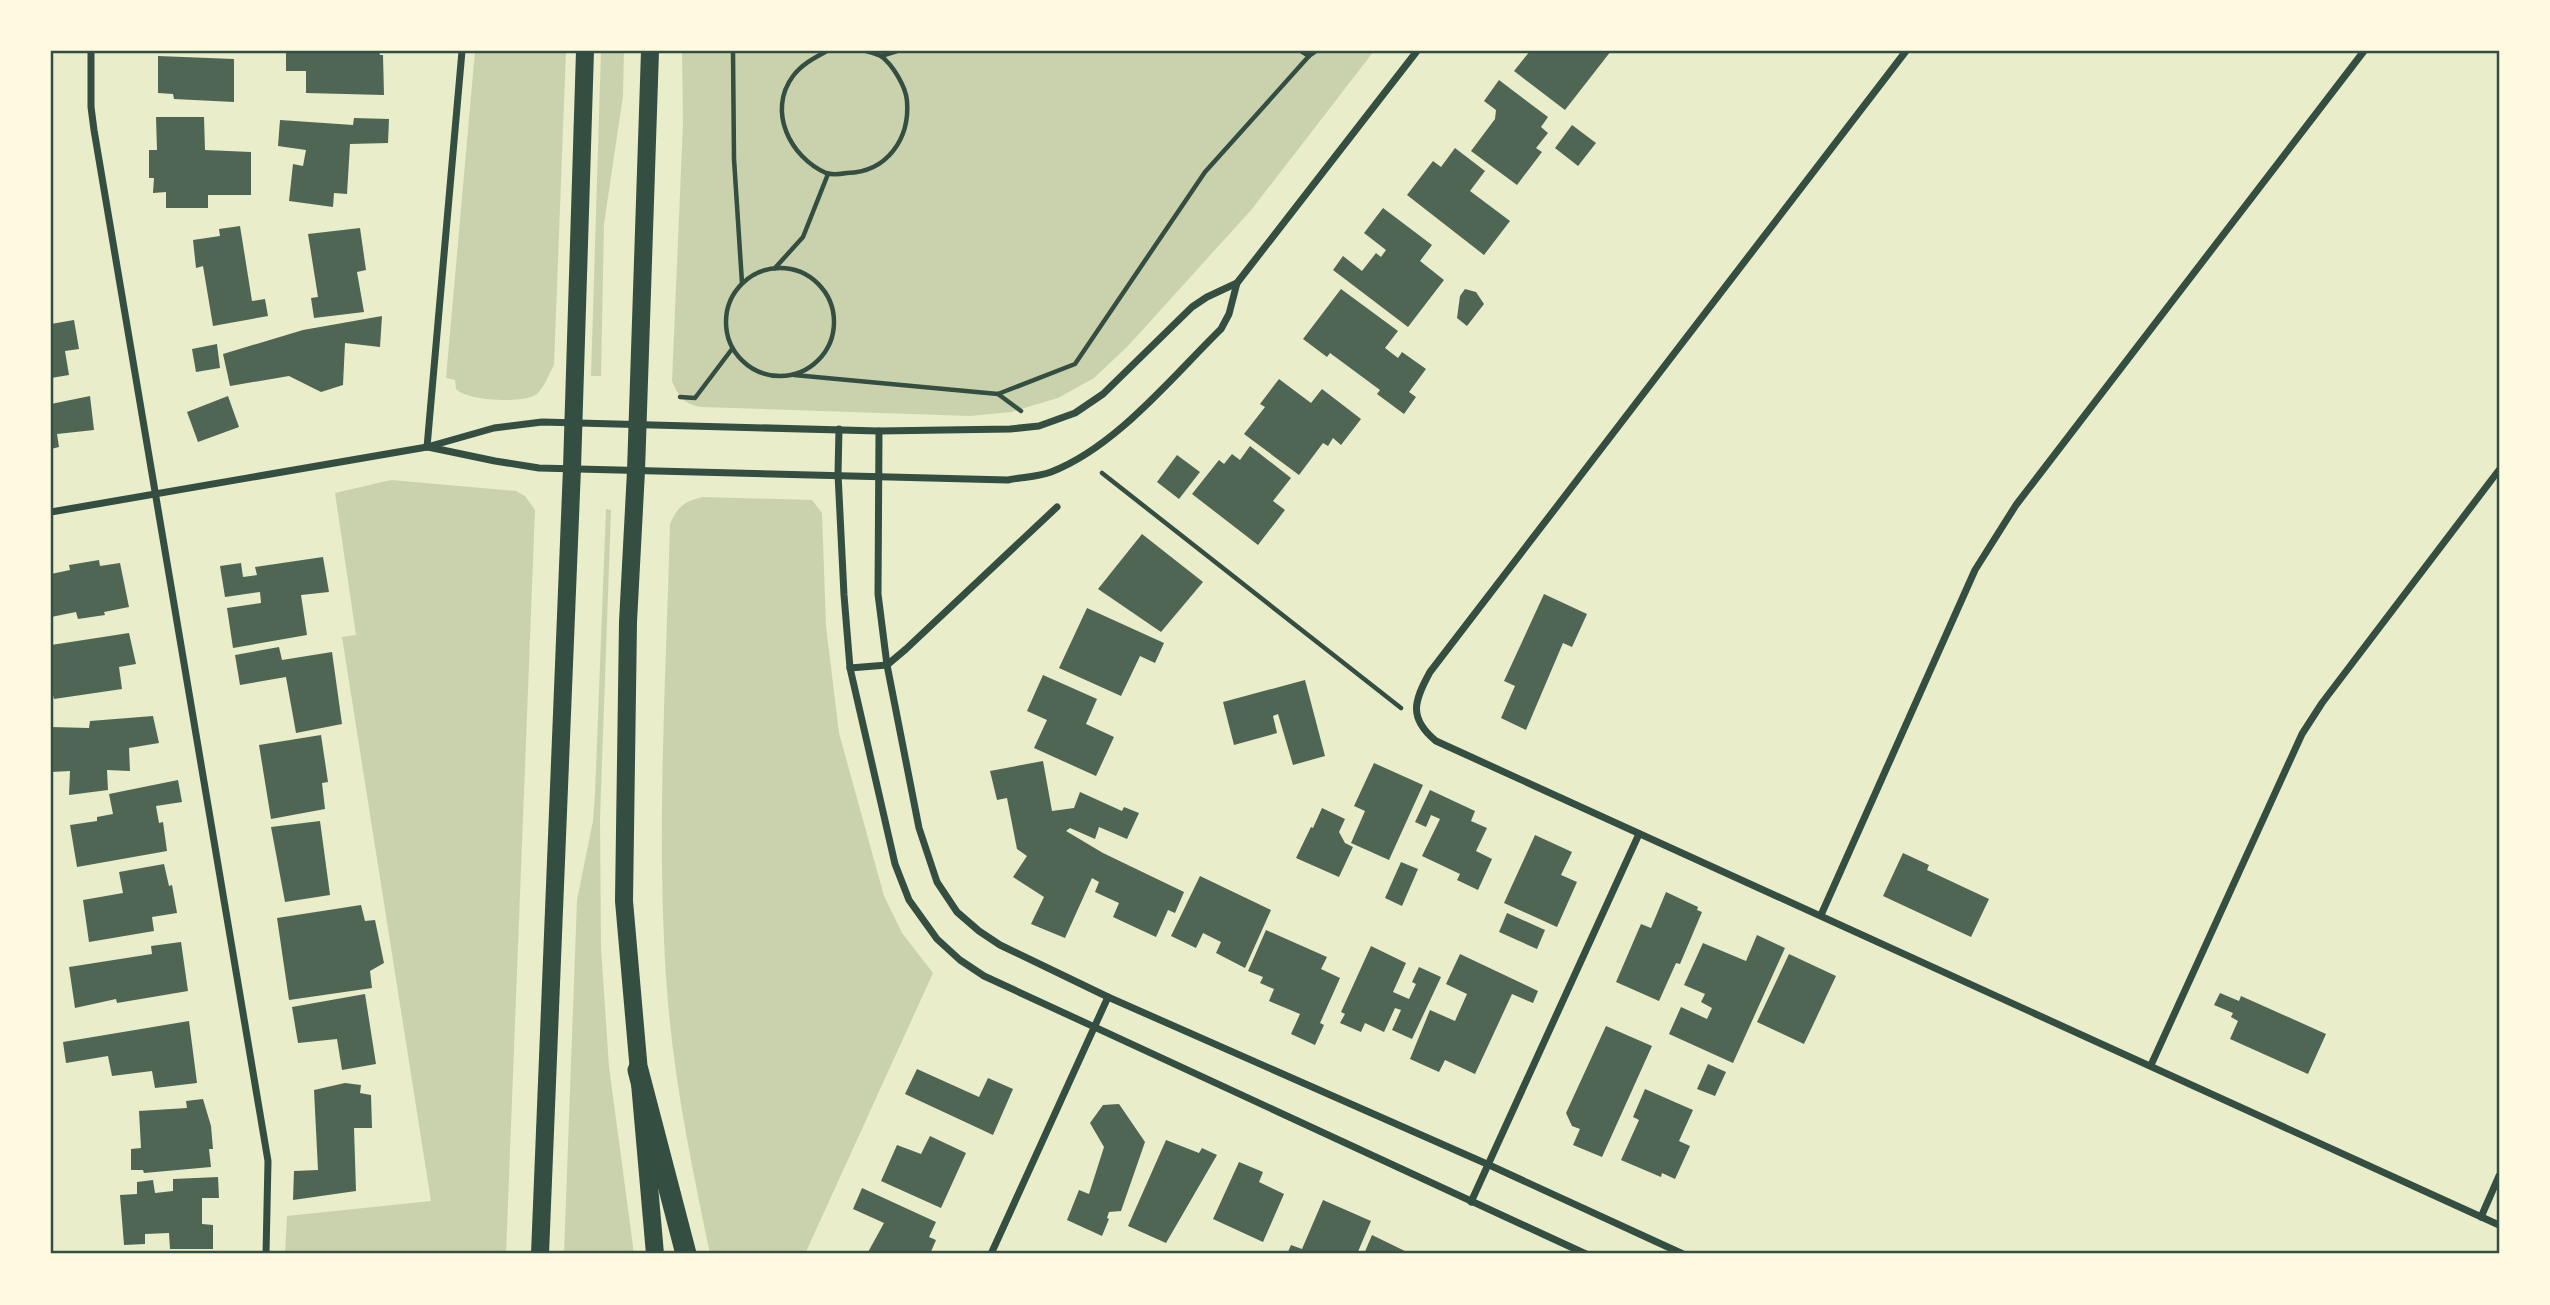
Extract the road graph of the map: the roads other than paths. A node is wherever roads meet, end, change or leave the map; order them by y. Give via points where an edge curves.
1 (91, 51) edge
2 (462, 51) edge
3 (585, 51) edge
4 (650, 51) edge
5 (1417, 51) edge
6 (1906, 51) edge
7 (2364, 51) edge
8 (1237, 283) junction
9 (573, 423) junction
10 (638, 424) junction
11 (839, 429) junction
12 (879, 431) junction
13 (427, 447) junction
14 (572, 468) junction
15 (2499, 470) edge
16 (636, 471) junction
17 (838, 474) junction
18 (879, 475) junction
19 (155, 494) junction
20 (1057, 507) dead end
21 (51, 512) edge
22 (887, 665) junction
23 (850, 668) junction
24 (1639, 834) junction
25 (1821, 915) junction
26 (1108, 997) junction
27 (1094, 1028) junction
28 (2151, 1065) junction
29 (638, 1070) junction
30 (1487, 1164) junction
31 (2499, 1176) edge
32 (1471, 1202) junction
33 (2481, 1217) junction
34 (2499, 1225) edge
35 (266, 1254) edge
36 (540, 1254) edge
37 (655, 1254) edge
38 (686, 1254) edge
39 (991, 1254) edge
40 (1586, 1254) edge
41 (1683, 1254) edge

1 - 19 street via 94,130
2 - 13 street
3 - 9 main road
4 - 10 main road
5 - 8 street
6 - 24 street via 1430,672 1419,693 1417,720 1436,741
7 - 25 street via 1996,534 1975,570
8 - 12 street via 1192,307 1103,394 1075,413 1039,426 1010,429
8 - 18 street via 1221,328 1121,428 1081,458 1049,473 1008,480
9 - 10 street
9 - 13 street via 494,428
9 - 14 main road
10 - 11 street
10 - 16 main road
11 - 12 street
11 - 17 street
12 - 18 street
13 - 14 street via 539,468
13 - 19 street
14 - 16 street
14 - 36 main road
15 - 28 street via 2302,734
16 - 17 street
16 - 29 main road via 628,622 624,901
17 - 18 street
17 - 23 street
18 - 22 street via 878,594
19 - 21 street
19 - 35 street via 267,1151
20 - 22 street
22 - 23 street
22 - 26 street via 919,828 937,882 957,912 979,931
23 - 27 street via 895,864 909,900 937,939 960,960
24 - 25 street
24 - 30 street
25 - 28 street
26 - 27 street
26 - 30 street
27 - 32 street
27 - 39 street
28 - 33 street
29 - 37 main road
29 - 38 highway
30 - 32 street
30 - 41 street
31 - 33 street
32 - 40 street
33 - 34 street

